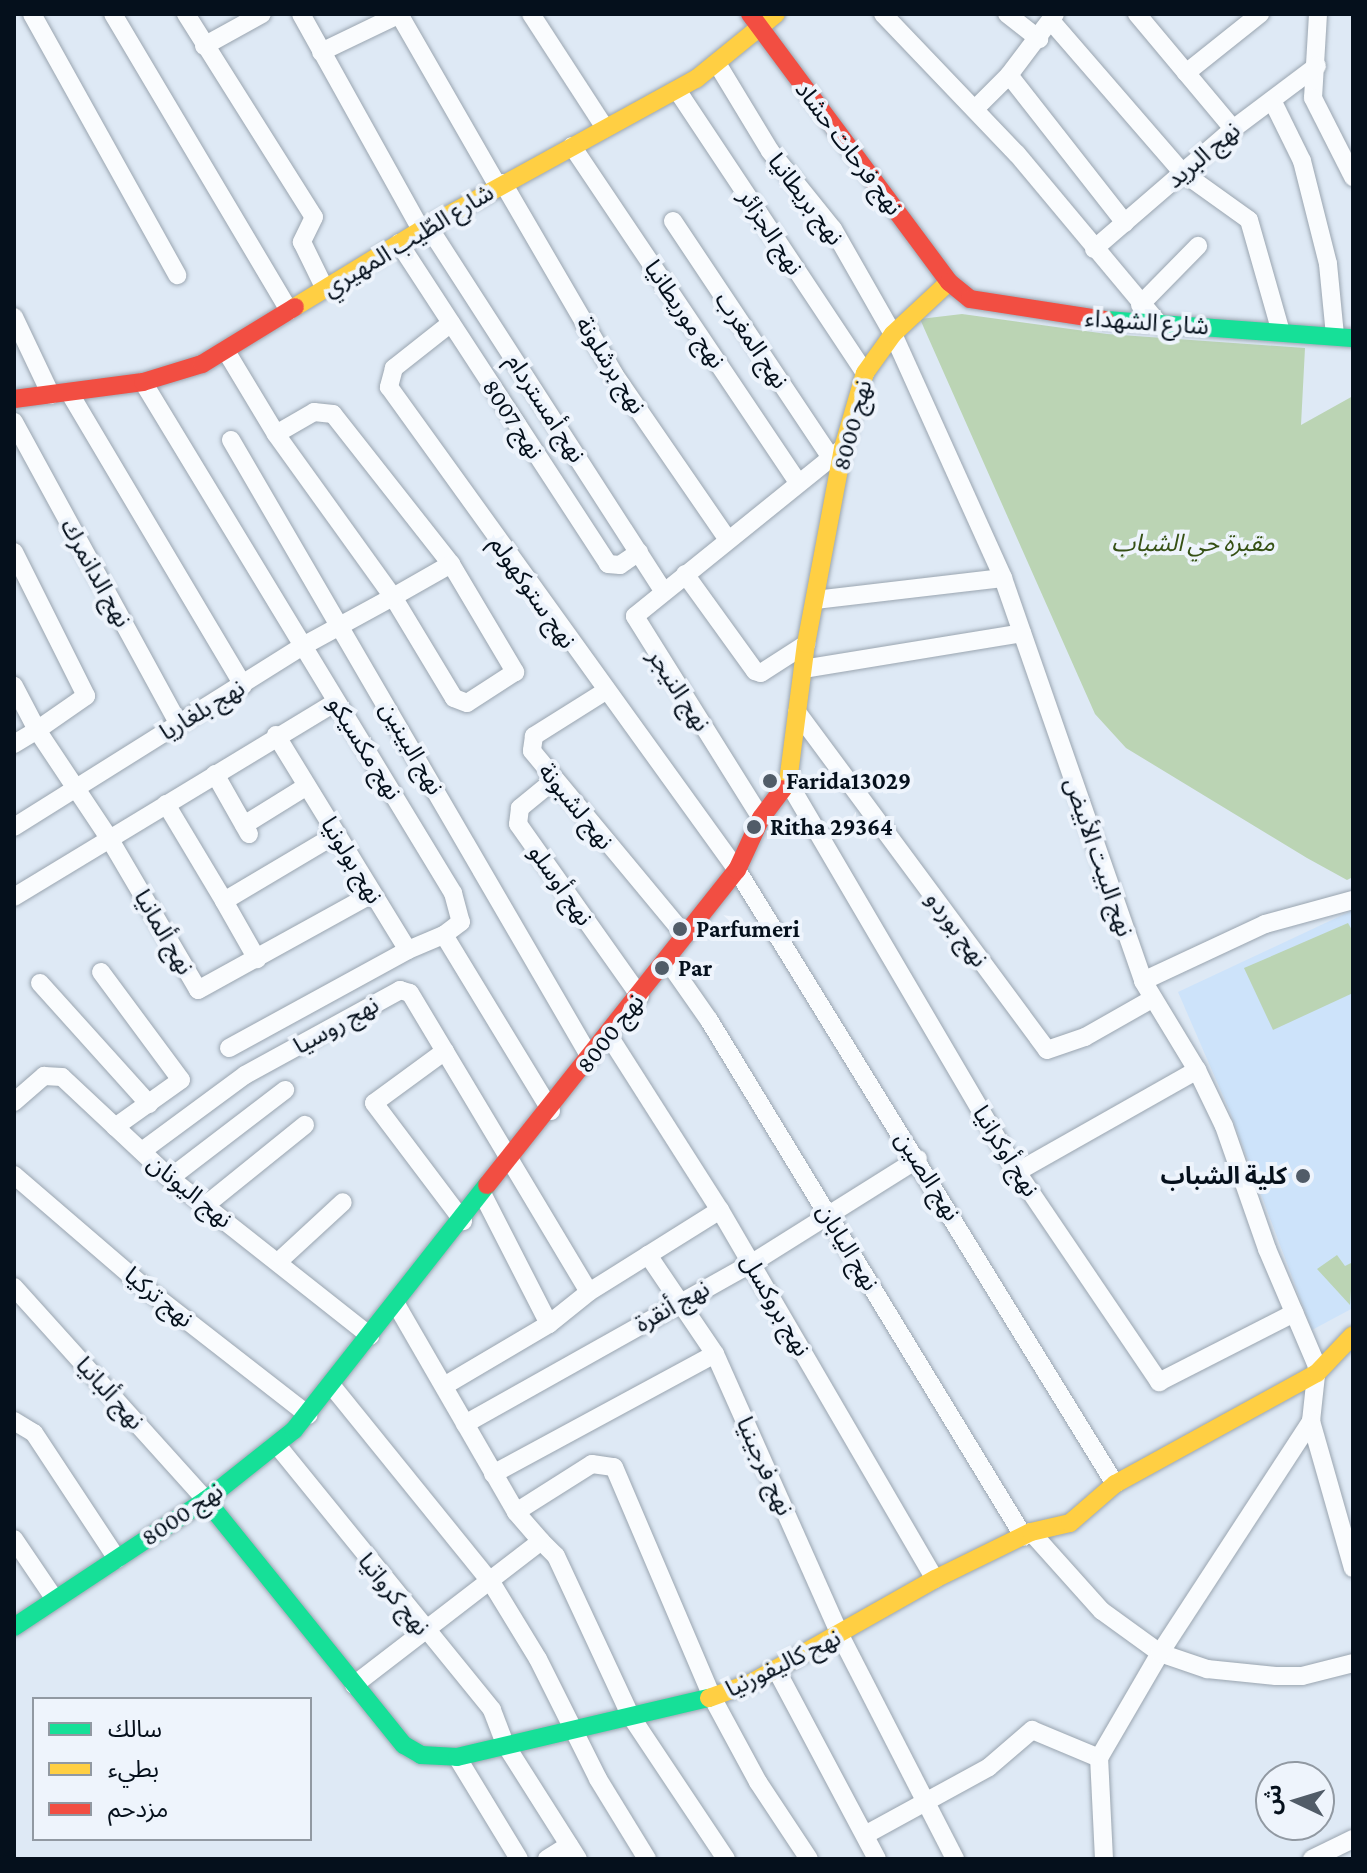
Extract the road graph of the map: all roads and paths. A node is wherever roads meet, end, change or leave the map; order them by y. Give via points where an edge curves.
1 (32, 14) edge
2 (113, 14) edge
3 (186, 14) edge
4 (262, 14) edge
5 (301, 14) edge
6 (400, 14) edge
7 (531, 14) edge
8 (776, 14) edge
9 (883, 14) edge
10 (1007, 14) edge
11 (1260, 14) edge
12 (1318, 14) edge
13 (1143, 16) edge
14 (1053, 18) edge
15 (755, 21) edge
16 (1039, 39) junction
17 (204, 46) junction
18 (321, 52) junction
19 (718, 65) junction
20 (1317, 66) junction
21 (1186, 73) junction
22 (1009, 75) junction
23 (677, 90) junction
24 (1272, 100) junction
25 (975, 109) junction
26 (605, 128) junction
27 (1233, 129) junction
28 (572, 146) junction
29 (1182, 172) junction
30 (1353, 177) edge
31 (500, 184) junction
32 (673, 221) dead end
33 (1125, 223) junction
34 (425, 228) junction
35 (399, 243) junction
36 (1198, 246) dead end
37 (1094, 249) junction
38 (177, 275) dead end
39 (949, 282) junction
40 (325, 289) junction
41 (1140, 305) junction
42 (289, 311) junction
43 (14, 317) edge
44 (451, 323) junction
45 (1160, 325) junction
46 (1281, 332) junction
47 (893, 334) junction
48 (1344, 337) edge
49 (226, 351) junction
50 (865, 373) junction
51 (143, 382) junction
52 (60, 393) junction
53 (14, 399) edge
54 (14, 422) edge
55 (276, 434) junction
56 (231, 440) dead end
57 (837, 453) junction
58 (798, 482) junction
59 (728, 540) junction
60 (14, 552) edge
61 (639, 552) junction
62 (451, 564) junction
63 (685, 574) junction
64 (1003, 578) junction
65 (663, 590) junction
66 (393, 597) junction
67 (815, 600) junction
68 (343, 624) junction
69 (1022, 633) junction
70 (806, 644) junction
71 (303, 646) junction
72 (803, 669) junction
73 (243, 685) junction
74 (14, 686) edge
75 (604, 692) junction
76 (336, 702) junction
77 (797, 712) junction
78 (178, 723) junction
79 (37, 730) junction
80 (276, 735) junction
81 (14, 744) edge
82 (215, 774) junction
83 (553, 781) junction
84 (788, 782) junction
85 (307, 786) junction
86 (76, 789) junction
87 (166, 804) junction
88 (761, 818) junction
89 (14, 827) edge
90 (337, 834) junction
91 (109, 838) junction
92 (737, 870) junction
93 (372, 894) junction
94 (14, 897) edge
95 (1353, 900) edge
96 (224, 901) junction
97 (444, 935) junction
98 (685, 935) junction
99 (408, 950) junction
100 (257, 959) junction
101 (667, 960) junction
102 (101, 972) dead end
103 (1143, 981) junction
104 (40, 983) dead end
105 (640, 996) junction
106 (1152, 999) junction
107 (609, 1036) junction
108 (229, 1048) dead end
109 (445, 1051) junction
110 (590, 1057) junction
111 (1197, 1070) junction
112 (285, 1090) dead end
113 (14, 1102) edge
114 (149, 1104) junction
115 (551, 1111) junction
116 (305, 1125) dead end
117 (115, 1127) junction
118 (142, 1151) junction
119 (918, 1159) junction
120 (511, 1161) junction
121 (1017, 1172) junction
122 (14, 1175) edge
123 (170, 1178) junction
124 (483, 1195) junction
125 (343, 1202) dead end
126 (207, 1204) junction
127 (720, 1210) junction
128 (827, 1214) junction
129 (463, 1221) junction
130 (648, 1255) junction
131 (278, 1262) junction
132 (752, 1263) junction
133 (14, 1287) edge
134 (589, 1292) junction
135 (680, 1301) junction
136 (396, 1304) junction
137 (1294, 1313) junction
138 (549, 1324) junction
139 (1353, 1335) edge
140 (370, 1336) junction
141 (715, 1354) junction
142 (1317, 1373) junction
143 (332, 1386) junction
144 (444, 1386) junction
145 (308, 1415) junction
146 (14, 1420) edge
147 (1311, 1421) junction
148 (465, 1424) junction
149 (277, 1445) junction
150 (493, 1474) junction
151 (1115, 1484) junction
152 (206, 1500) junction
153 (516, 1512) junction
154 (1027, 1535) junction
155 (14, 1539) edge
156 (541, 1541) junction
157 (117, 1559) junction
158 (1353, 1568) edge
159 (935, 1579) junction
160 (491, 1582) junction
161 (54, 1598) junction
162 (14, 1627) edge
163 (424, 1633) junction
164 (841, 1637) junction
165 (1160, 1653) junction
166 (1353, 1663) edge
167 (777, 1671) junction
168 (354, 1685) junction
169 (712, 1697) junction
170 (630, 1715) junction
171 (571, 1730) junction
172 (505, 1744) junction
173 (457, 1757) junction
174 (1099, 1758) junction
175 (925, 1801) junction
176 (865, 1835) junction
177 (1353, 1839) edge
178 (573, 1852) edge
179 (519, 1859) edge
180 (547, 1859) edge
181 (647, 1859) edge
182 (726, 1859) edge
183 (809, 1859) edge
184 (877, 1859) edge
185 (955, 1859) edge
186 (1104, 1859) edge
187 (1312, 1859) edge

1 - 38 street
2 - 42 street
3 - 17 street
4 - 17 street
5 - 18 street, نهج أمستردام
6 - 18 street
6 - 31 street, نهج برشلونة
7 - 26 street
8 - 15 street, شارع الطّيب المهيري
9 - 25 street
10 - 16 street
11 - 21 street
12 - 20 street
13 - 21 street
14 - 16 street
14 - 29 street
15 - 19 street, شارع الطّيب المهيري
15 - 39 street, نهج فرحات حشاد
16 - 22 street
17 - 40 street via 314,217 302,242
18 - 34 street, نهج أمستردام
19 - 23 street, شارع الطّيب المهيري
19 - 47 street, نهج بريطانيا via 775,158 833,229
20 - 24 street, نهج البريد
20 - 30 street via 1315,105 1336,136
21 - 27 street
22 - 25 street
22 - 33 street
23 - 26 street, شارع الطّيب المهيري
23 - 50 street, نهج الجزائر
24 - 27 street, نهج البريد
24 - 48 street via 1302,161
25 - 37 street
26 - 28 street, شارع الطّيب المهيري
27 - 29 street, نهج البريد
28 - 31 street, شارع الطّيب المهيري
28 - 58 street, نهج موريطانيا
29 - 33 street, نهج البريد
29 - 46 street via 1249,220
31 - 34 street, شارع الطّيب المهيري
31 - 59 street, نهج برشلونة via 614,374
32 - 57 street, نهج المغرب
33 - 37 street, نهج البريد
34 - 35 street, شارع الطّيب المهيري
34 - 61 street, نهج أمستردام
35 - 40 street, شارع الطّيب المهيري
35 - 44 street, نهج 8007
36 - 41 street
37 - 41 street
39 - 45 street, شارع الشهداء via 970,299 995,307
39 - 47 street, نهج 8000
40 - 42 street, شارع الطّيب المهيري
41 - 45 street
42 - 49 street, شارع الطّيب المهيري
43 - 52 street
44 - 61 street, نهج 8007 via 608,564 620,565
44 - 75 street, نهج ستوكهولم via 394,368 389,387
45 - 46 street, شارع الشهداء
46 - 48 street, شارع الشهداء
47 - 50 street, نهج 8000
47 - 64 street, نهج البيت الأبيض
49 - 51 street, شارع الطّيب المهيري via 182,373
49 - 55 street
50 - 57 street, نهج 8000
51 - 52 street, شارع الطّيب المهيري
51 - 71 street, نهج مكسيكو
52 - 53 street, شارع الطّيب المهيري
52 - 73 street
54 - 78 street, نهج الدانمرك
55 - 62 street via 314,412 333,414
55 - 66 street
56 - 68 street, نهج البينين
57 - 58 street, نهج النيجر
57 - 67 street, نهج 8000
58 - 59 street, نهج النيجر
59 - 63 street, نهج النيجر
60 - 79 street via 85,690 82,701
61 - 65 street, نهج أمستردام
62 - 66 street, نهج بلغاريا
62 - 66 street via 515,667 511,676 467,703 454,698
63 - 65 street, نهج النيجر
63 - 70 street via 755,671 761,673
64 - 67 street
64 - 69 street, نهج البيت الأبيض
65 - 88 street, نهج النيجر via 637,612 637,622
66 - 68 street, نهج بلغاريا
67 - 70 street, نهج 8000
68 - 71 street, نهج بلغاريا
68 - 110 street, نهج البينين
69 - 72 street
69 - 103 street, نهج البيت الأبيض
70 - 72 street, نهج 8000
71 - 73 street, نهج بلغاريا
71 - 76 street, نهج مكسيكو
72 - 77 street, نهج 8000
73 - 78 street, نهج بلغاريا
74 - 79 street, نهج ألمانيا
75 - 83 street, نهج لشبونة via 531,741
75 - 92 street, نهج ستوكهولم
76 - 80 street
76 - 97 street, نهج مكسيكو via 462,912 458,928
77 - 84 street, نهج 8000
77 - 106 street, نهج بوردو via 1047,1050 1085,1037
78 - 86 street, نهج بلغاريا
79 - 81 street
79 - 86 street, نهج ألمانيا
80 - 82 street
80 - 85 street, نهج بولونيا
82 - 85 street via 246,829
82 - 87 street
83 - 98 street, نهج لشبونة
83 - 105 street, نهج أوسلو via 520,808 518,824
84 - 88 street, نهج 8000
84 - 121 street, نهج أوكرانيا
85 - 90 street, نهج بولونيا
86 - 89 street, نهج بلغاريا
86 - 91 street, نهج ألمانيا
87 - 91 street
87 - 96 street
88 - 92 street, نهج 8000
90 - 93 street, نهج بولونيا
90 - 96 street
91 - 94 street
91 - 100 street, نهج ألمانيا via 198,990
92 - 98 street, نهج 8000
92 - 119 street, نهج الصين
93 - 99 street, نهج بولونيا
93 - 100 street, نهج ألمانيا
95 - 103 street via 1265,924
96 - 100 street
97 - 99 street
97 - 115 street
98 - 101 street, نهج 8000
99 - 108 street
101 - 105 street, نهج 8000
101 - 128 street, نهج اليابان
102 - 114 street via 181,1074 181,1080
103 - 106 street, نهج البيت الأبيض
104 - 114 street
105 - 107 street, نهج 8000
106 - 111 street, نهج البيت الأبيض
107 - 110 street, نهج 8000
107 - 127 street, نهج بروكسل
109 - 118 street, نهج روسيا via 410,993 400,990 245,1075
109 - 120 street, نهج روسيا
109 - 129 street via 374,1103
110 - 115 street, نهج 8000
111 - 121 street
111 - 137 street, نهج البيت الأبيض
112 - 123 street
113 - 117 street, نهج اليونان via 54,1073
114 - 117 street
115 - 120 street, نهج 8000
116 - 126 street
117 - 118 street, نهج اليونان
118 - 123 street, نهج اليونان
119 - 128 street, نهج أنقرة
119 - 151 street, نهج الصين
120 - 124 street, نهج 8000
120 - 134 street, نهج روسيا
121 - 137 street, نهج أوكرانيا via 1159,1382
122 - 145 street, نهج تركيا via 149,1291
123 - 126 street, نهج اليونان
124 - 129 street, نهج 8000
124 - 138 street
125 - 131 street
126 - 131 street, نهج اليونان
127 - 130 street
127 - 132 street, نهج بروكسل
128 - 132 street, نهج أنقرة
128 - 154 street, نهج اليابان
129 - 136 street, نهج 8000
130 - 134 street
130 - 135 street, نهج فرجينيا
131 - 140 street, نهج اليونان
132 - 135 street, نهج أنقرة
132 - 159 street, نهج بروكسل
133 - 152 street, نهج ألبانيا
134 - 138 street
135 - 141 street, نهج فرجينيا
135 - 148 street, نهج أنقرة
136 - 140 street, نهج 8000
136 - 144 street
137 - 142 street, نهج البيت الأبيض
138 - 144 street
139 - 142 street, نهح كاليفورنيا
140 - 143 street, نهج 8000
141 - 150 street
141 - 164 street, نهج فرجينيا
142 - 147 street
142 - 151 street, نهح كاليفورنيا
143 - 145 street, نهج 8000
143 - 160 street
144 - 148 street
145 - 149 street, نهج 8000
146 - 157 street via 34,1433
147 - 158 street
147 - 165 street
148 - 150 street
149 - 152 street, نهج 8000
149 - 163 street, نهج كرواتيا
150 - 153 street
151 - 154 street, نهح كاليفورنيا via 1070,1523
152 - 157 street, نهج 8000
152 - 168 street, نهح كاليفورنيا
153 - 156 street
153 - 169 street via 592,1464 614,1467
154 - 159 street, نهح كاليفورنيا
154 - 165 street, نهج اليابان via 1102,1611
155 - 161 street
156 - 160 street
156 - 170 street via 556,1556
157 - 161 street, نهج 8000
159 - 164 street, نهح كاليفورنيا
160 - 163 street
160 - 171 street via 538,1659
161 - 162 street, نهج 8000
163 - 168 street
163 - 172 street, نهج كرواتيا via 492,1710
164 - 167 street, نهح كاليفورنيا
164 - 175 street, نهج فرجينيا
165 - 166 street, نهج اليابان via 1207,1669 1276,1676 1302,1676
165 - 174 street
167 - 169 street, نهح كاليفورنيا
167 - 176 street
168 - 173 street, نهح كاليفورنيا via 410,1750
169 - 170 street, نهح كاليفورنيا
169 - 183 street via 758,1782
170 - 171 street, نهح كاليفورنيا
170 - 182 street
171 - 172 street, نهح كاليفورنيا
171 - 181 street
172 - 173 street, نهح كاليفورنيا
172 - 178 street, نهج كرواتيا
173 - 179 street
174 - 175 street via 1035,1729 989,1767
174 - 186 street
175 - 176 street
175 - 185 street, نهج فرجينيا
176 - 184 street
177 - 187 street
178 - 180 street

